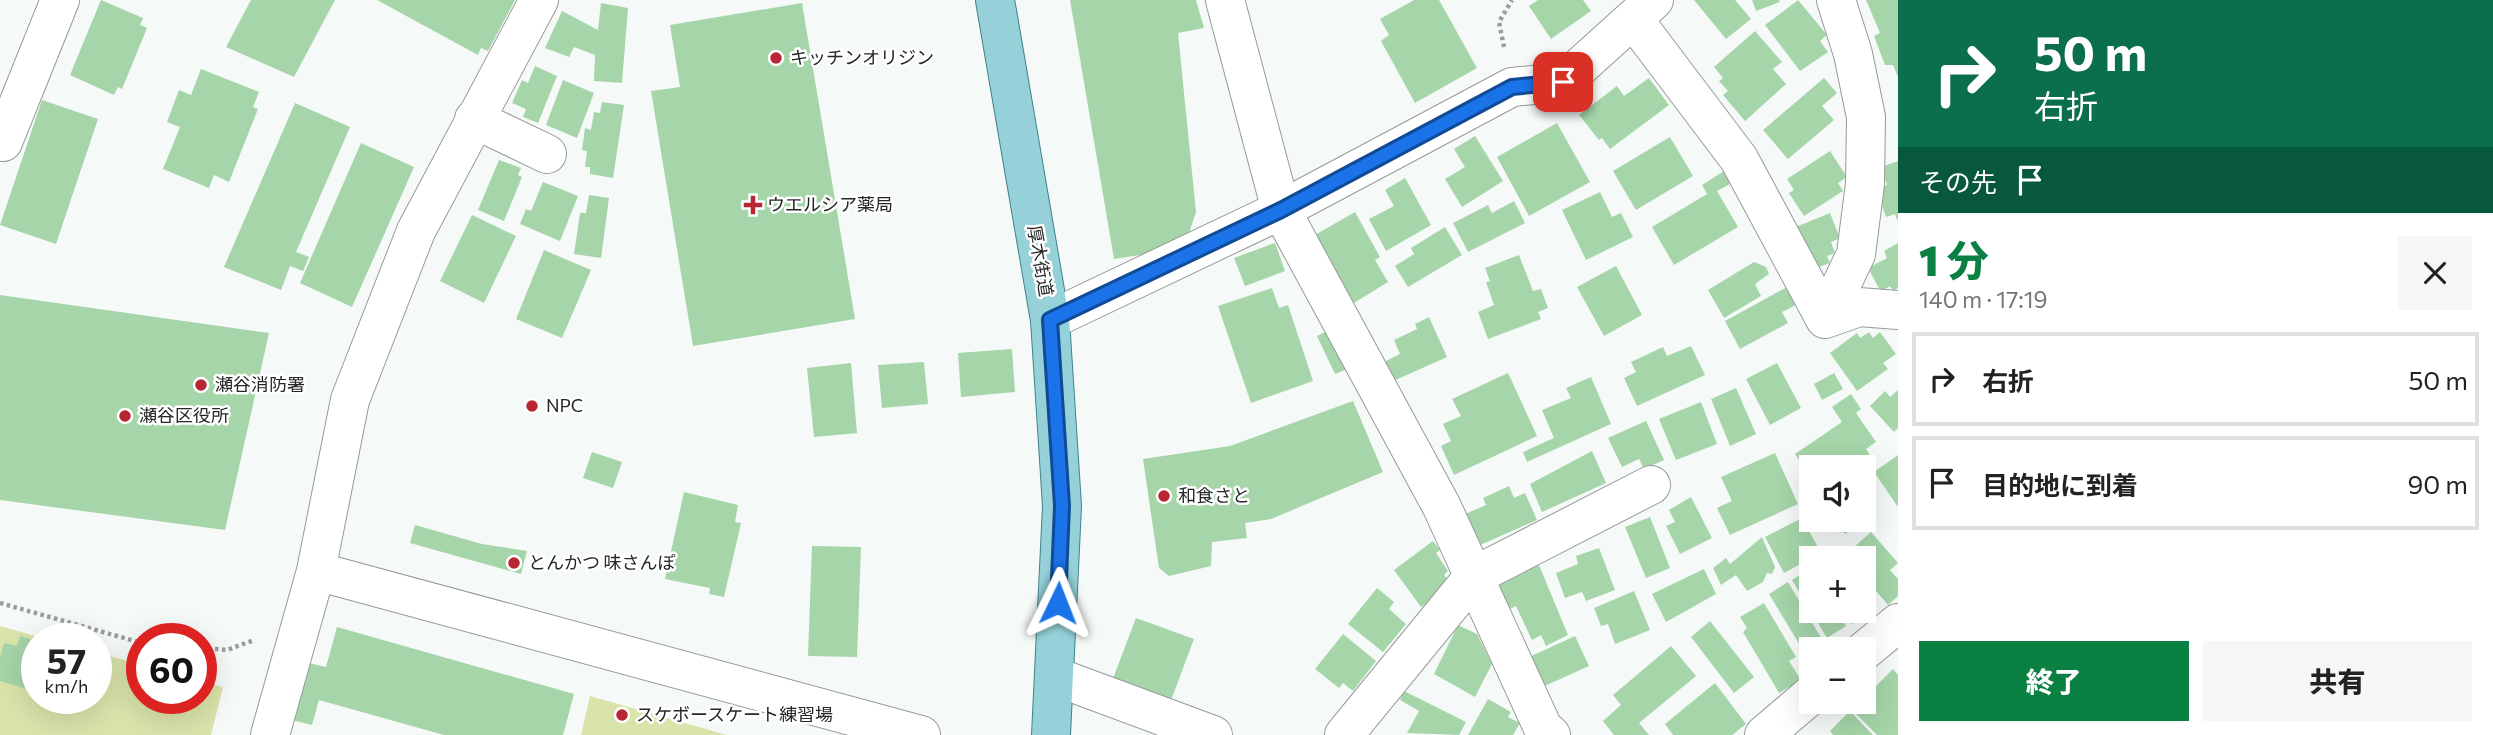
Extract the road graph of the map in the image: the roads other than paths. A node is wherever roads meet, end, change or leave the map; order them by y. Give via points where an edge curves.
1 (61, 0) edge
2 (539, 0) edge
3 (995, 0) edge
4 (1225, 0) edge
5 (1836, 0) edge
6 (1644, 10) edge
7 (474, 119) junction
8 (3, 142) dead end
9 (547, 154) dead end
10 (1281, 210) junction
11 (1898, 310) edge
12 (1825, 319) junction
13 (1050, 320) junction
14 (1650, 485) dead end
15 (316, 571) junction
16 (1474, 576) junction
17 (1898, 623) edge
18 (1876, 642) edge
19 (1054, 676) junction
20 (1799, 705) edge
21 (270, 735) edge
22 (920, 735) edge
23 (1051, 735) edge
24 (1213, 735) edge
25 (1344, 735) edge
26 (1551, 735) edge
27 (1764, 735) edge

1 - 8 street
2 - 7 street
3 - 13 main road, 厚木街道
4 - 10 street
5 - 12 street via 1866,117 1865,184 1856,254
6 - 10 street via 1563,82 1512,87
6 - 12 street via 1739,159
7 - 9 street
7 - 15 street via 416,231 350,400
10 - 13 street
10 - 16 street via 1442,507
11 - 12 street via 1859,307
13 - 19 main road, 厚木街道 via 1062,506
14 - 16 street
15 - 21 street
15 - 22 street
16 - 25 street
16 - 26 street via 1543,728
17 - 18 street
19 - 23 main road, 厚木街道
19 - 24 street
20 - 27 street

